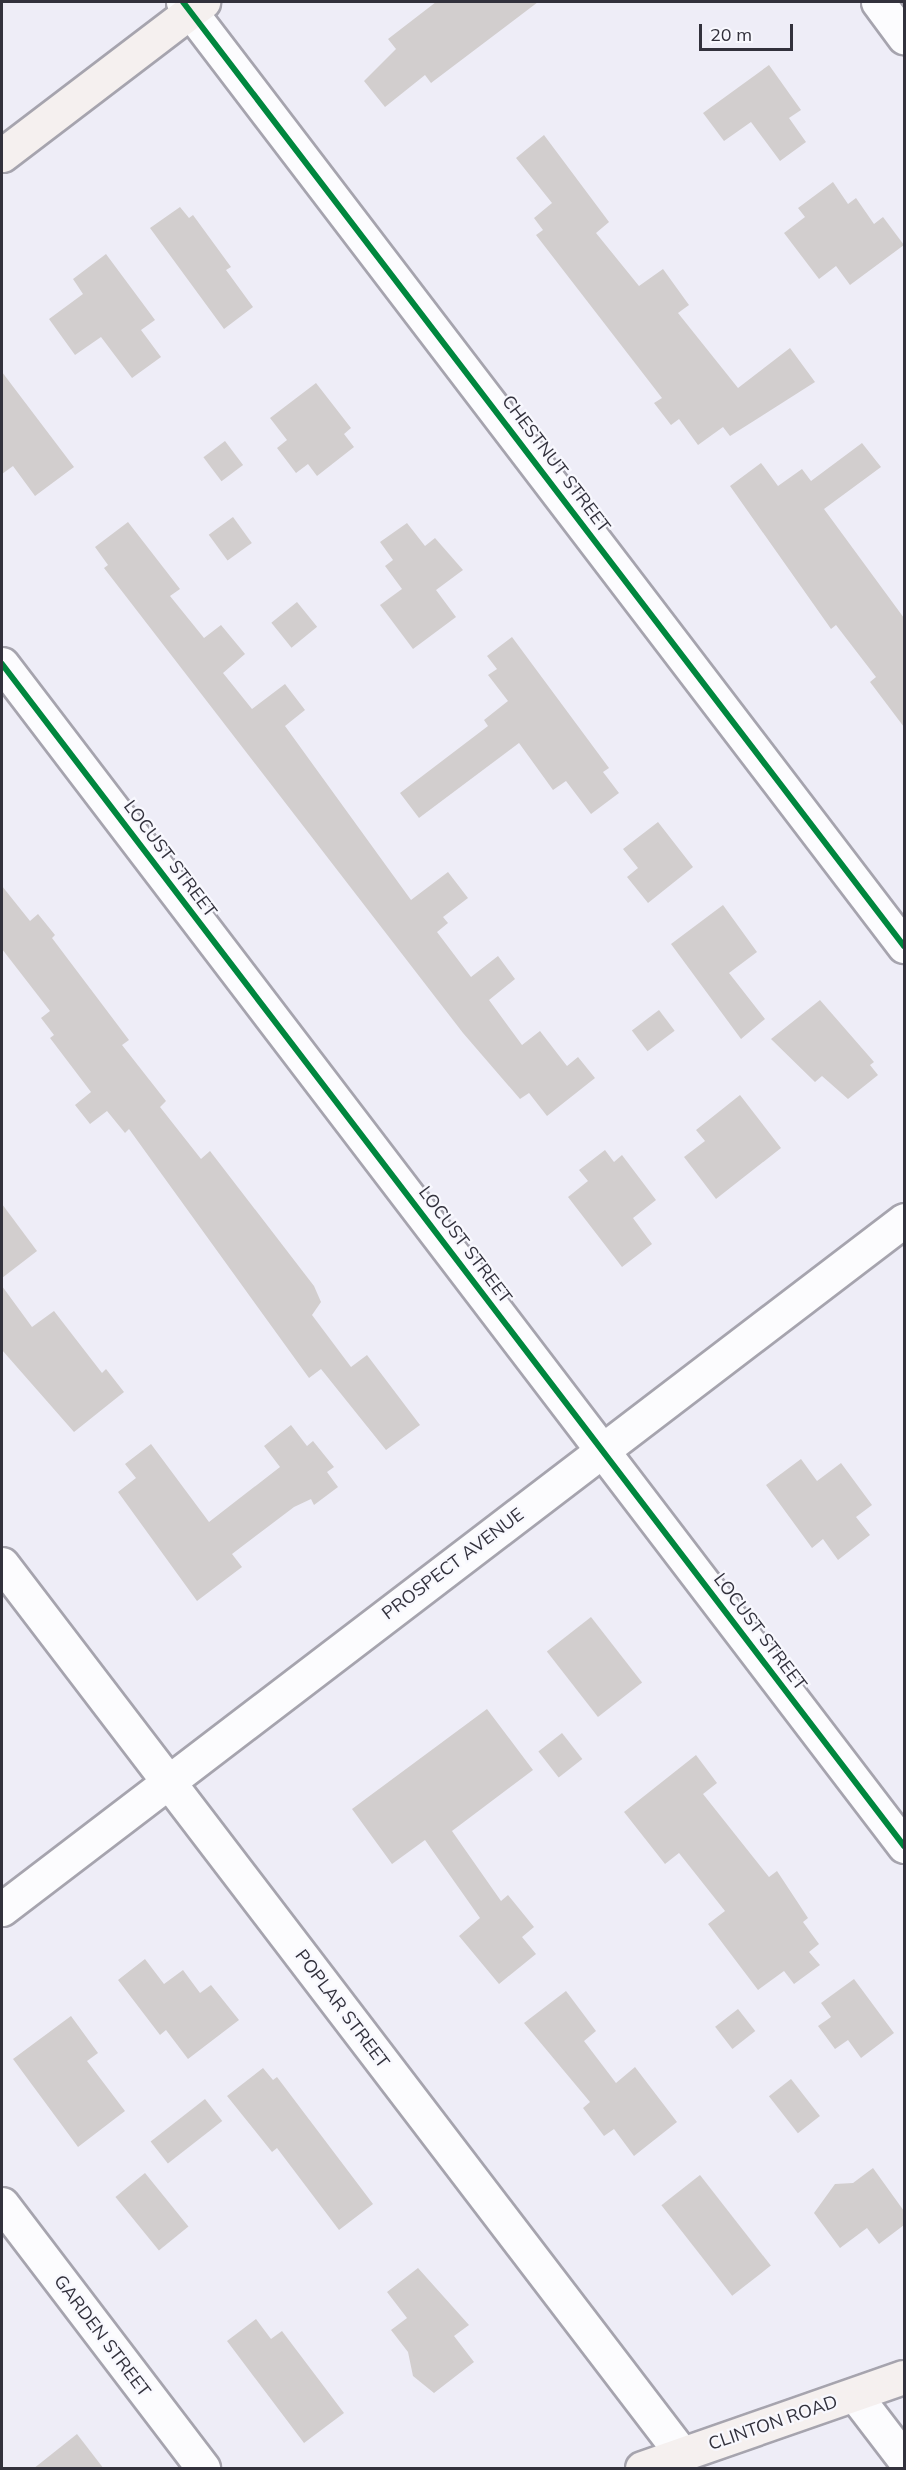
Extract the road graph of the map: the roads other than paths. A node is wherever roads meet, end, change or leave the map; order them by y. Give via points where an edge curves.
1 (878, 2) edge
2 (192, 5) edge
3 (904, 37) edge
4 (2, 154) edge
5 (2, 664) edge
6 (904, 946) edge
7 (904, 1220) edge
8 (603, 1450) junction
9 (2, 1564) edge
10 (168, 1782) junction
11 (904, 1845) edge
12 (2, 1909) edge
13 (2, 2204) edge
14 (904, 2377) edge
15 (855, 2395) junction
16 (682, 2454) junction
17 (904, 2459) edge
18 (203, 2469) edge
19 (642, 2469) edge

1 - 3 street
2 - 4 main road
2 - 6 street, CHESTNUT STREET
5 - 8 street, LOCUST STREET
7 - 8 street, PROSPECT AVENUE
8 - 10 street, PROSPECT AVENUE
8 - 11 street, LOCUST STREET
9 - 10 street, POPLAR STREET
10 - 12 street, PROSPECT AVENUE
10 - 16 street, POPLAR STREET
13 - 18 street, GARDEN STREET
14 - 15 main road, CLINTON ROAD
15 - 16 main road, CLINTON ROAD
15 - 17 street
16 - 19 main road, CLINTON ROAD

